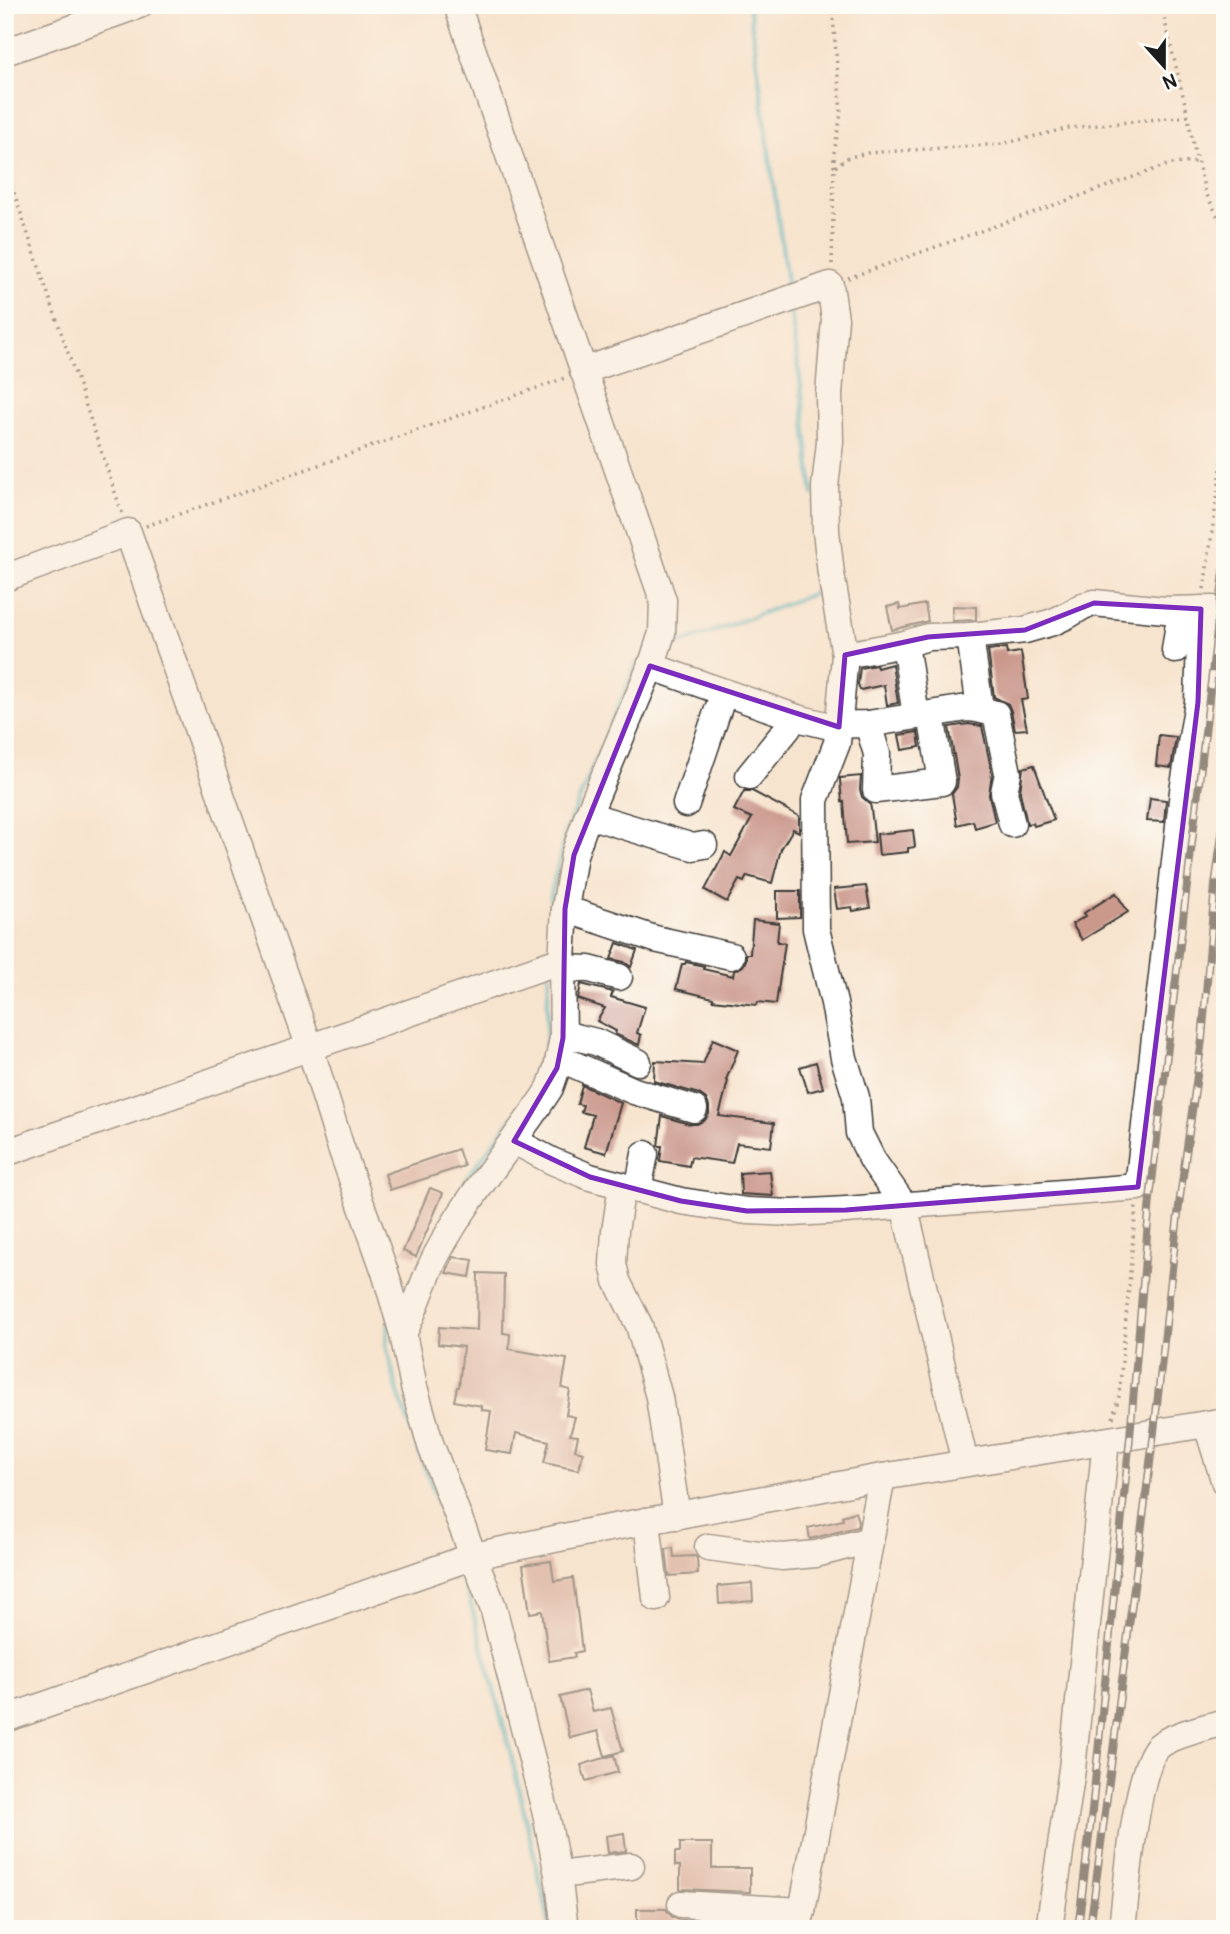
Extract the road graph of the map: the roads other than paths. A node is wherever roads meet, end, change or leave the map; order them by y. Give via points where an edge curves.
1 (139, 5) edge
2 (457, 5) edge
3 (5, 52) edge
4 (583, 371) junction
5 (5, 578) edge
6 (1198, 609) junction
7 (970, 636) junction
8 (905, 643) junction
9 (1175, 650) dead end
10 (845, 655) junction
11 (651, 663) junction
12 (724, 692) junction
13 (980, 708) junction
14 (923, 715) junction
15 (793, 717) junction
16 (868, 724) junction
17 (839, 725) junction
18 (749, 776) dead end
19 (686, 804) dead end
20 (588, 815) junction
21 (1012, 824) dead end
22 (704, 845) dead end
23 (565, 909) junction
24 (731, 956) dead end
25 (562, 964) junction
26 (619, 977) dead end
27 (561, 1046) junction
28 (310, 1048) junction
29 (638, 1062) dead end
30 (694, 1109) dead end
31 (514, 1141) junction
32 (5, 1153) edge
33 (645, 1154) dead end
34 (630, 1188) junction
35 (904, 1205) junction
36 (403, 1334) junction
37 (1216, 1423) edge
38 (1106, 1441) junction
39 (965, 1463) junction
40 (882, 1477) junction
41 (1225, 1483) edge
42 (677, 1516) junction
43 (648, 1521) junction
44 (870, 1540) junction
45 (708, 1547) dead end
46 (474, 1556) junction
47 (656, 1598) dead end
48 (5, 1718) edge
49 (1225, 1722) edge
50 (631, 1866) dead end
51 (558, 1875) junction
52 (681, 1904) dead end
53 (799, 1920) edge
54 (565, 1929) edge
55 (1049, 1929) edge
56 (1122, 1929) edge

1 - 3 street
2 - 4 street
4 - 10 street via 830,285 835,319 826,531
4 - 11 street via 663,600 662,633
5 - 28 street via 128,532
6 - 7 street via 1094,603 1038,627
6 - 9 street
6 - 35 street via 1198,702 1183,791 1138,1187
7 - 8 street via 928,637
7 - 13 street
8 - 10 street
8 - 14 street
10 - 17 street
11 - 12 street
11 - 20 street
12 - 15 street
12 - 19 street
13 - 14 street
13 - 21 street via 996,714 1008,772 1004,792
14 - 16 street
14 - 16 street via 942,782 876,790 877,754
15 - 17 street
15 - 18 street
16 - 17 street
17 - 35 street via 837,743 815,800 816,929 856,1097 859,1133
20 - 22 street via 694,847
20 - 23 street via 574,855
23 - 24 street via 655,939
23 - 25 street
25 - 26 street
25 - 27 street
25 - 28 street
27 - 29 street via 596,1042
27 - 30 street via 634,1091
27 - 31 street via 550,1088
28 - 32 street
28 - 36 street
31 - 34 street via 552,1161
31 - 36 street via 461,1212 435,1257
33 - 34 street
34 - 35 street via 747,1211 793,1213
34 - 42 street via 615,1231 613,1264 639,1325 659,1397
35 - 39 street
36 - 46 street via 431,1446
37 - 38 street
37 - 41 street
38 - 39 street
38 - 55 street via 1072,1769
39 - 40 street
40 - 42 street
40 - 44 street
42 - 43 street
43 - 46 street
43 - 47 street
44 - 45 street via 816,1554 782,1557
44 - 53 street
46 - 48 street
46 - 51 street via 493,1606
49 - 56 street via 1170,1739 1150,1758 1132,1840
50 - 51 street
51 - 54 street
52 - 53 street

